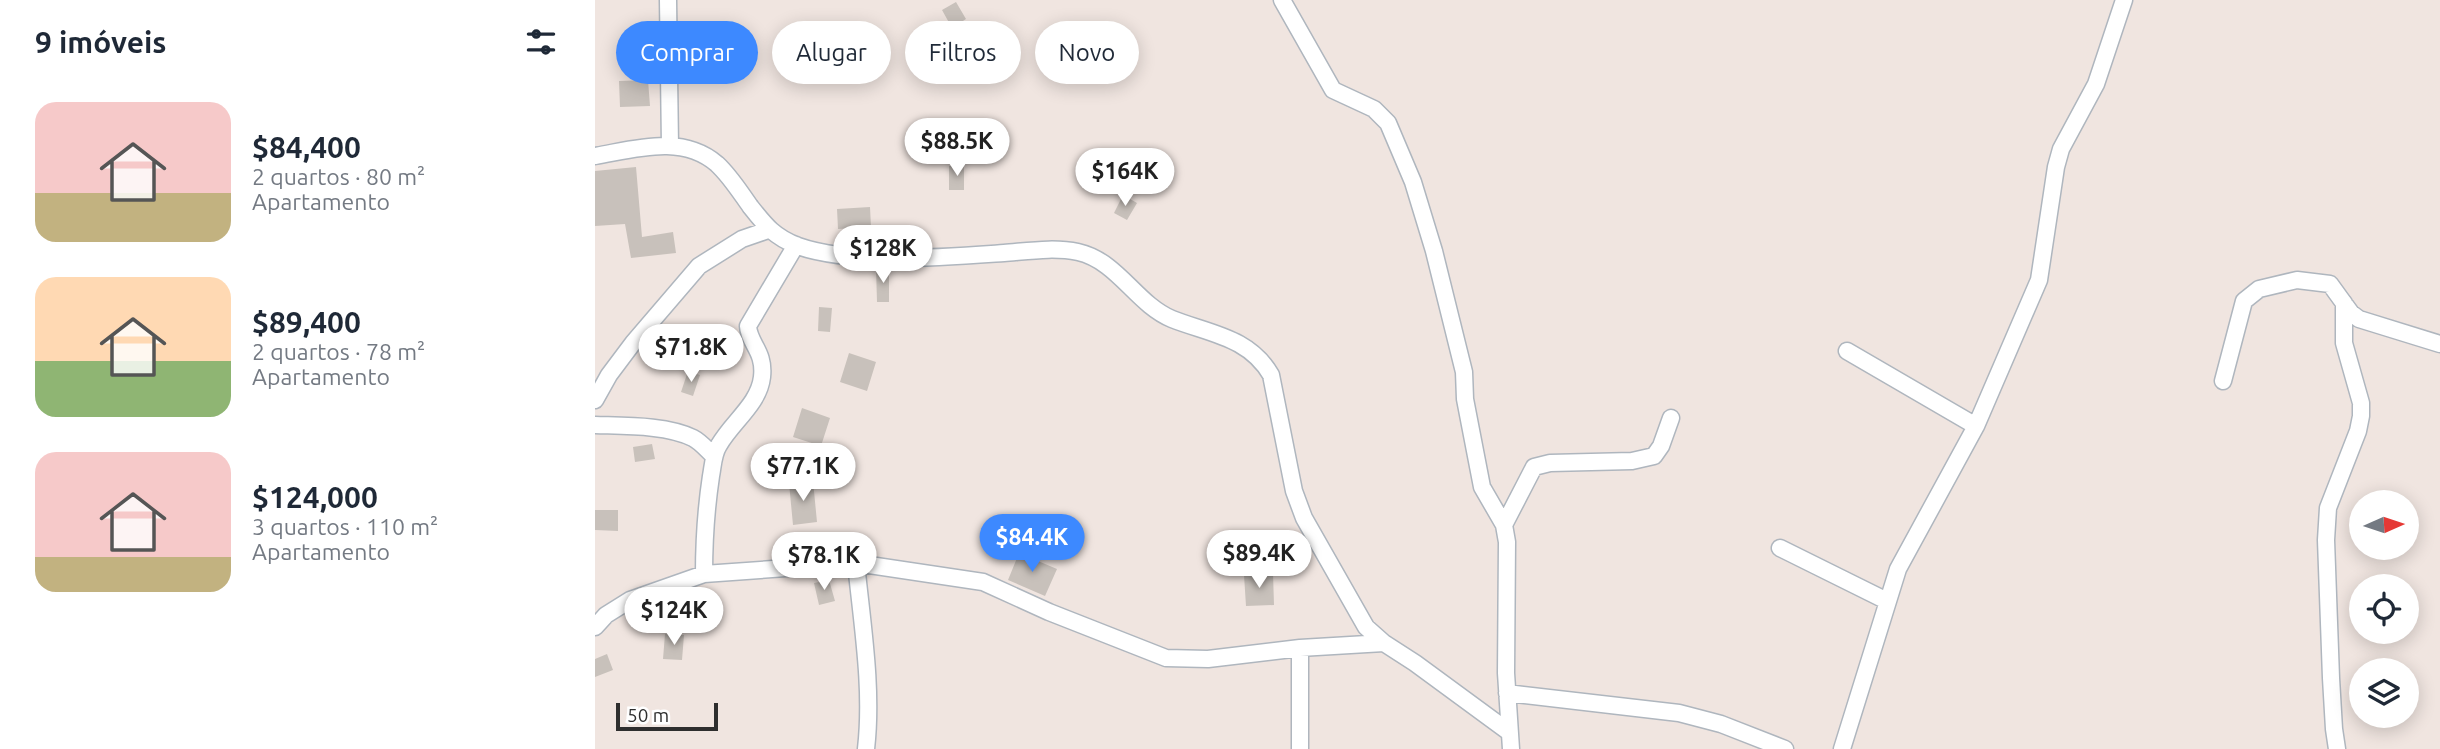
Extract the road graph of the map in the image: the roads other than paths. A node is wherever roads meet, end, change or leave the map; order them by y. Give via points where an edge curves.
1 (668, 0) edge
2 (1282, 0) edge
3 (2124, 0) edge
4 (670, 146) junction
5 (595, 156) edge
6 (768, 229) junction
7 (796, 245) junction
8 (2344, 303) junction
9 (2440, 344) edge
10 (1847, 351) dead end
11 (2223, 381) dead end
12 (595, 401) edge
13 (1671, 418) dead end
14 (595, 425) edge
15 (1976, 426) junction
16 (714, 456) junction
17 (1504, 525) junction
18 (1780, 548) dead end
19 (856, 563) junction
20 (704, 574) junction
21 (1887, 601) junction
22 (595, 627) edge
23 (1384, 643) junction
24 (1300, 648) junction
25 (1507, 693) junction
26 (1509, 732) junction
27 (866, 749) edge
28 (1300, 749) edge
29 (1511, 749) edge
30 (1785, 749) edge
31 (1842, 749) edge
32 (2337, 749) edge

1 - 4 street
2 - 17 street via 1333,90 1374,109 1388,123 1413,182 1464,372 1482,487
3 - 15 street via 2096,84 2061,149 2039,280
4 - 5 street
4 - 6 street via 688,147 717,164
6 - 7 street
6 - 12 street via 699,265 633,343
7 - 16 street via 748,326 762,359 760,387
7 - 23 street via 867,257 1074,251 1105,263 1169,318 1250,348 1271,375 1294,491 1304,518 1361,620
8 - 9 street via 2359,319
8 - 11 street via 2330,284 2317,281 2297,279 2259,289 2244,302
8 - 32 street via 2344,343 2361,416 2328,508
10 - 15 street
13 - 17 street via 1654,456 1534,467
14 - 16 street via 674,432 694,439
15 - 21 street via 1898,569
16 - 20 street
17 - 25 street
18 - 21 street
19 - 20 street
19 - 24 street via 982,582 1165,658 1208,659
19 - 27 street via 866,668
20 - 22 street via 630,600
21 - 31 street
23 - 24 street
23 - 26 street
24 - 28 street
25 - 26 street
25 - 30 street via 1679,713
26 - 29 street

